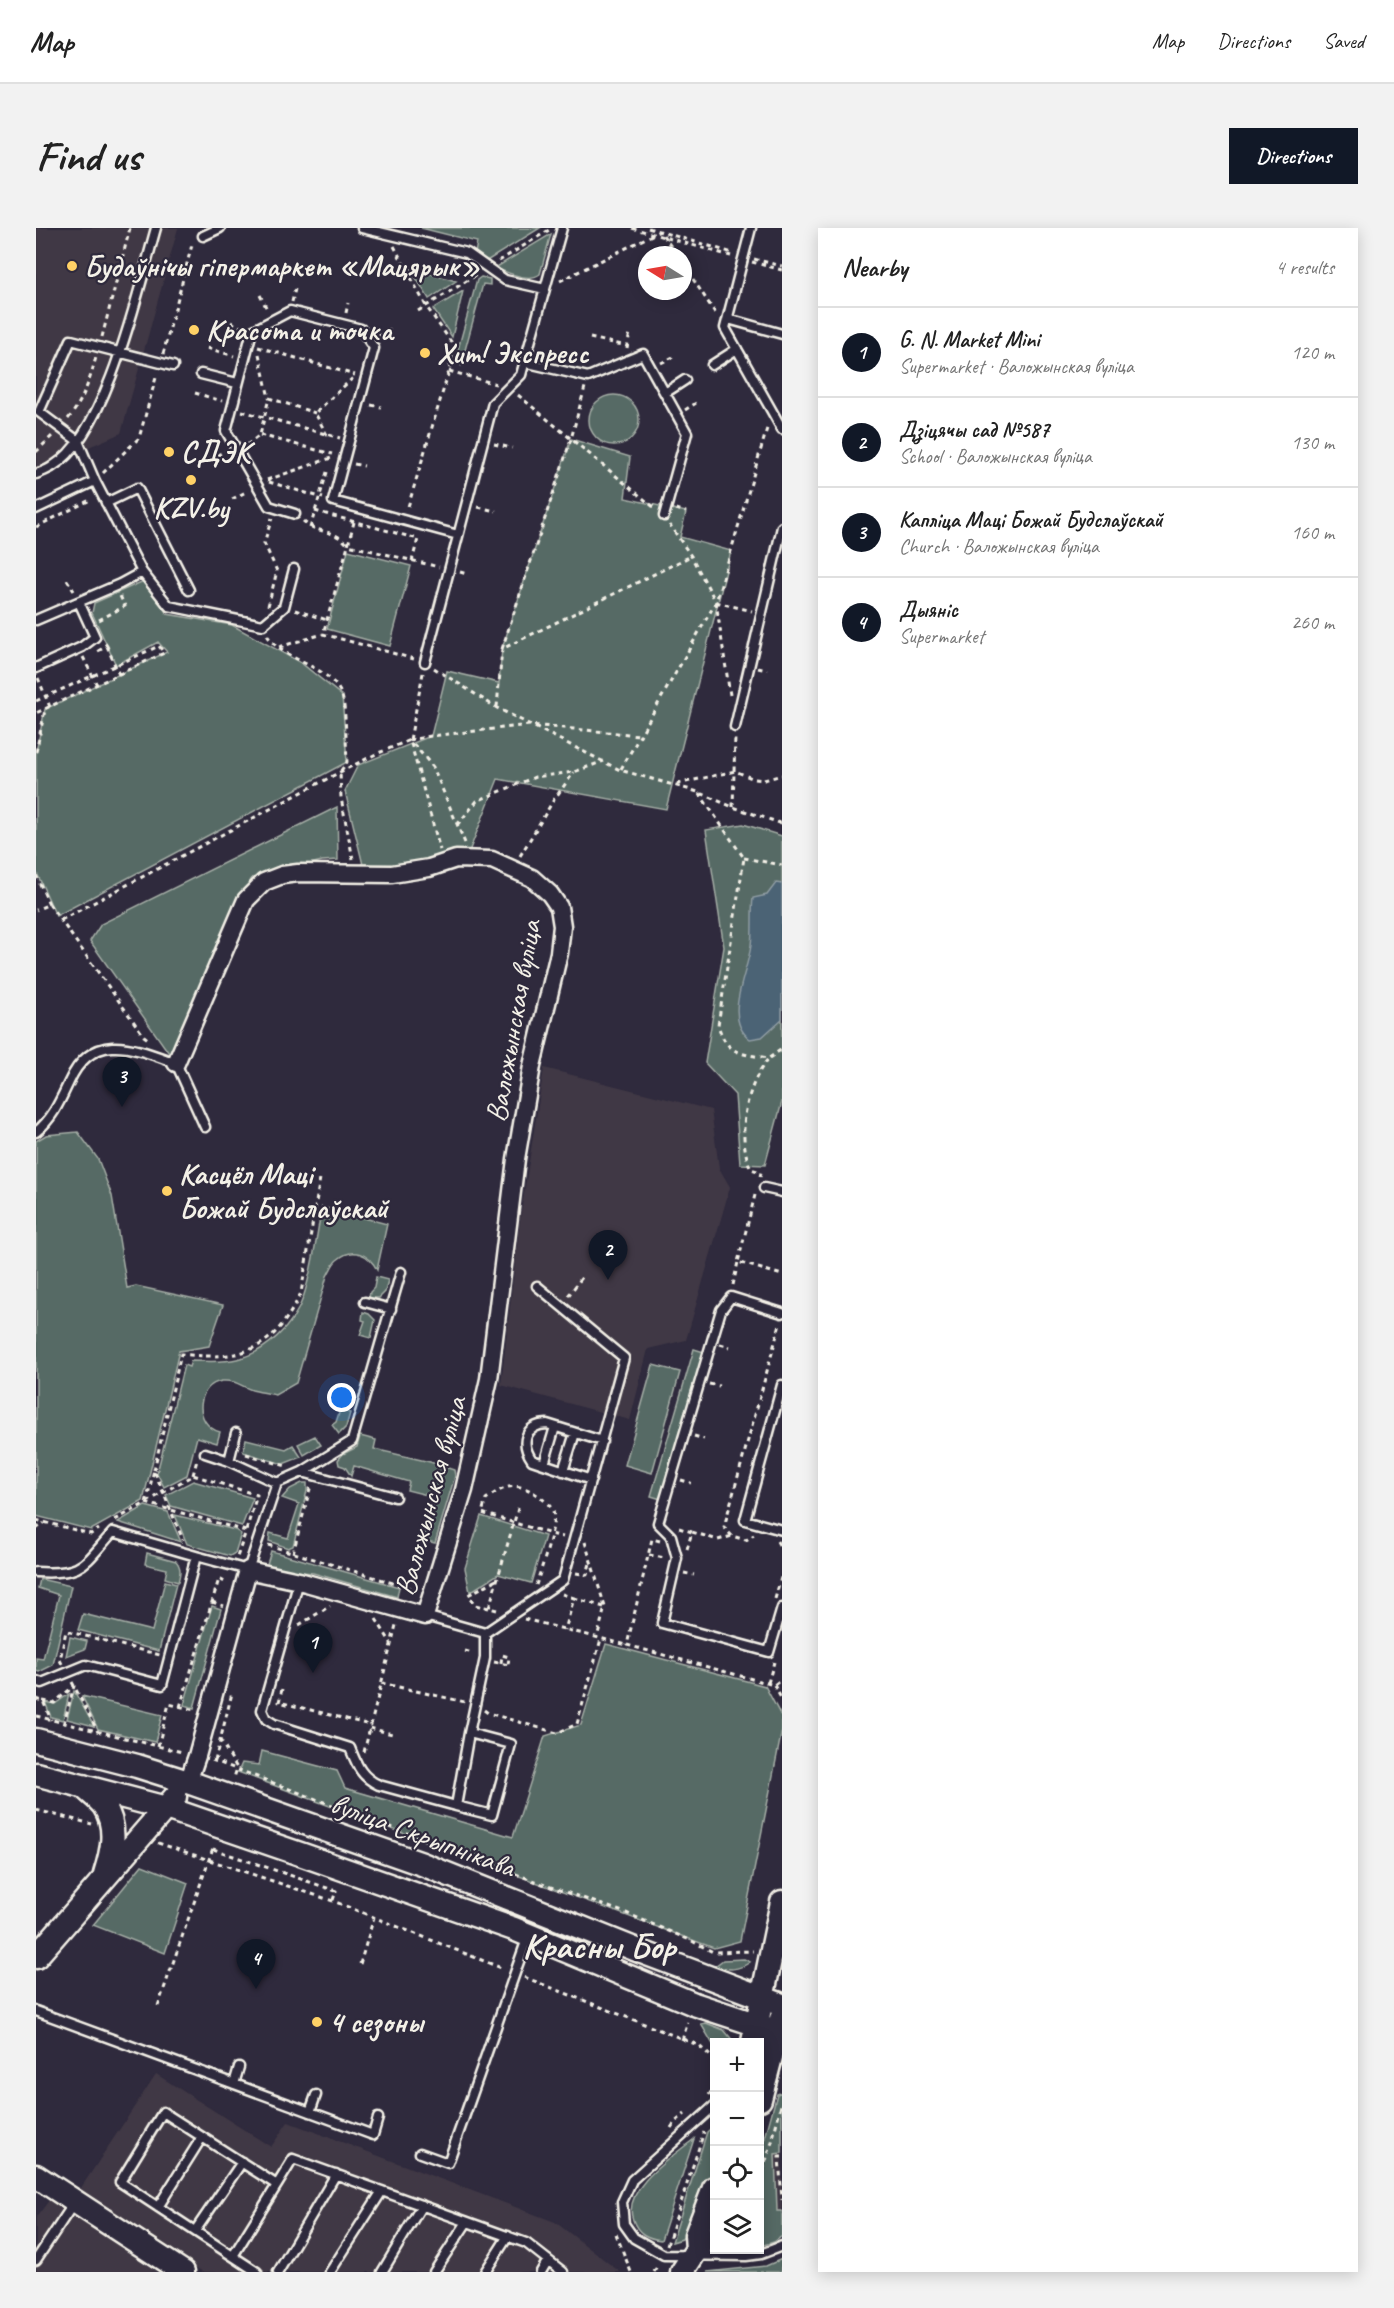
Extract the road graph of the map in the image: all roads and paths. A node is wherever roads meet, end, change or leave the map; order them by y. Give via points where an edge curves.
1 (156, 228) edge
2 (220, 228) edge
3 (362, 228) edge
4 (562, 228) edge
5 (632, 228) edge
6 (648, 228) edge
7 (751, 228) edge
8 (660, 231) junction
9 (654, 233) junction
10 (387, 235) junction
11 (203, 236) dead end
12 (665, 236) junction
13 (194, 239) dead end
14 (671, 246) edge
15 (743, 258) junction
16 (782, 268) edge
17 (692, 276) edge
18 (545, 289) junction
19 (260, 295) dead end
20 (272, 320) junction
21 (726, 323) junction
22 (782, 334) edge
23 (590, 338) dead end
24 (627, 346) dead end
25 (257, 347) junction
26 (207, 348) dead end
27 (737, 349) junction
28 (120, 354) junction
29 (255, 357) dead end
30 (244, 358) junction
31 (524, 362) junction
32 (160, 363) junction
33 (712, 365) dead end
34 (173, 366) dead end
35 (449, 371) junction
36 (201, 374) dead end
37 (356, 375) junction
38 (588, 377) junction
39 (685, 380) dead end
40 (237, 383) junction
41 (353, 386) dead end
42 (509, 387) junction
43 (195, 393) dead end
44 (665, 393) junction
45 (269, 398) junction
46 (233, 404) junction
47 (772, 412) junction
48 (315, 413) junction
49 (265, 417) junction
50 (240, 419) dead end
51 (340, 427) dead end
52 (782, 429) edge
53 (260, 435) junction
54 (327, 435) junction
55 (242, 437) dead end
56 (337, 438) junction
57 (571, 439) junction
58 (78, 441) junction
59 (350, 441) junction
60 (483, 442) junction
61 (245, 446) junction
62 (235, 447) junction
63 (512, 448) dead end
64 (250, 454) dead end
65 (332, 454) junction
66 (209, 460) dead end
67 (331, 460) junction
68 (36, 474) edge
69 (95, 481) junction
70 (257, 486) junction
71 (320, 497) junction
72 (232, 499) dead end
73 (333, 501) junction
74 (106, 503) junction
75 (466, 505) junction
76 (275, 508) junction
77 (36, 509) edge
78 (315, 511) junction
79 (496, 512) dead end
80 (295, 513) joint
81 (664, 516) junction
82 (404, 521) junction
83 (354, 522) junction
84 (36, 527) edge
85 (782, 527) edge
86 (310, 528) junction
87 (458, 535) junction
88 (348, 545) junction
89 (691, 556) junction
90 (412, 561) junction
91 (294, 569) dead end
92 (449, 570) junction
93 (141, 572) junction
94 (189, 590) dead end
95 (79, 602) junction
96 (716, 602) junction
97 (284, 607) junction
98 (761, 613) junction
99 (36, 620) edge
100 (327, 620) junction
101 (263, 625) junction
102 (324, 634) junction
103 (107, 646) dead end
104 (279, 647) junction
105 (502, 650) junction
106 (83, 657) dead end
107 (424, 662) junction
108 (116, 665) junction
109 (36, 668) edge
110 (119, 675) junction
111 (92, 676) junction
112 (38, 678) dead end
113 (97, 685) junction
114 (45, 697) junction
115 (36, 701) edge
116 (50, 707) junction
117 (497, 708) junction
118 (45, 710) junction
119 (36, 713) edge
120 (530, 725) junction
121 (735, 727) dead end
122 (639, 735) junction
123 (410, 740) junction
124 (36, 752) edge
125 (604, 761) junction
126 (620, 770) junction
127 (340, 772) junction
128 (574, 772) junction
129 (782, 775) edge
130 (674, 785) junction
131 (698, 792) junction
132 (456, 825) junction
133 (782, 827) edge
134 (744, 858) junction
135 (492, 860) junction
136 (444, 863) junction
137 (782, 866) edge
138 (512, 867) junction
139 (356, 873) junction
140 (36, 875) edge
141 (49, 904) junction
142 (36, 910) edge
143 (61, 920) junction
144 (144, 1036) dead end
145 (782, 1049) edge
146 (769, 1058) junction
147 (177, 1063) junction
148 (205, 1127) dead end
149 (36, 1132) edge
150 (321, 1178) dead end
151 (759, 1179) dead end
152 (761, 1187) joint
153 (782, 1192) edge
154 (401, 1272) dead end
155 (782, 1275) edge
156 (583, 1276) dead end
157 (537, 1286) dead end
158 (364, 1302) dead end
159 (560, 1305) junction
160 (391, 1309) junction
161 (781, 1317) edge
162 (782, 1385) edge
163 (780, 1404) edge
164 (555, 1426) junction
165 (236, 1433) dead end
166 (575, 1433) junction
167 (602, 1441) junction
168 (232, 1450) junction
169 (202, 1453) joint
170 (230, 1461) junction
171 (544, 1464) junction
172 (291, 1465) dead end
173 (154, 1470) junction
174 (563, 1471) junction
175 (302, 1472) junction
176 (193, 1475) junction
177 (591, 1480) junction
178 (312, 1482) dead end
179 (276, 1483) junction
180 (163, 1493) junction
181 (395, 1497) dead end
182 (146, 1503) junction
183 (519, 1505) dead end
184 (170, 1509) junction
185 (36, 1520) edge
186 (45, 1523) junction
187 (514, 1523) junction
188 (670, 1526) dead end
189 (119, 1527) dead end
190 (36, 1529) edge
191 (100, 1529) dead end
192 (782, 1530) edge
193 (246, 1531) junction
194 (692, 1532) junction
195 (551, 1534) junction
196 (563, 1537) dead end
197 (663, 1541) dead end
198 (186, 1547) dead end
199 (266, 1552) dead end
200 (686, 1552) dead end
201 (293, 1553) junction
202 (196, 1556) junction
203 (669, 1559) dead end
204 (591, 1561) dead end
205 (242, 1566) junction
206 (36, 1572) edge
207 (571, 1572) dead end
208 (680, 1572) dead end
209 (694, 1575) dead end
210 (782, 1575) edge
211 (498, 1579) junction
212 (299, 1581) junction
213 (542, 1584) dead end
214 (230, 1586) dead end
215 (423, 1592) dead end
216 (562, 1594) dead end
217 (574, 1598) junction
218 (229, 1600) dead end
219 (338, 1601) dead end
220 (212, 1602) junction
221 (772, 1606) dead end
222 (605, 1607) dead end
223 (489, 1608) junction
224 (782, 1608) edge
225 (402, 1609) junction
226 (492, 1614) dead end
227 (300, 1615) dead end
228 (425, 1616) junction
229 (289, 1617) junction
230 (521, 1618) dead end
231 (297, 1626) junction
232 (565, 1630) junction
233 (485, 1633) junction
234 (601, 1639) junction
235 (164, 1645) dead end
236 (627, 1645) dead end
237 (305, 1649) dead end
238 (318, 1652) dead end
239 (502, 1663) joint
240 (67, 1672) junction
241 (284, 1680) dead end
242 (36, 1681) edge
243 (381, 1683) junction
244 (235, 1684) dead end
245 (774, 1685) dead end
246 (74, 1686) junction
247 (36, 1699) edge
248 (782, 1700) edge
249 (43, 1701) junction
250 (468, 1703) dead end
251 (480, 1706) dead end
252 (180, 1707) junction
253 (197, 1711) dead end
254 (36, 1716) edge
255 (51, 1720) junction
256 (64, 1723) junction
257 (370, 1727) junction
258 (98, 1731) junction
259 (469, 1733) junction
260 (392, 1734) dead end
261 (36, 1740) edge
262 (220, 1740) junction
263 (363, 1757) dead end
264 (237, 1768) junction
265 (36, 1774) edge
266 (188, 1782) junction
267 (82, 1785) junction
268 (456, 1806) junction
269 (166, 1808) junction
270 (36, 1810) edge
271 (112, 1827) junction
272 (140, 1837) junction
273 (213, 1849) dead end
274 (211, 1858) junction
275 (103, 1881) junction
276 (333, 1901) junction
277 (782, 1902) edge
278 (374, 1917) junction
279 (528, 1935) junction
280 (753, 1952) dead end
281 (713, 1953) junction
282 (36, 1957) edge
283 (710, 1958) dead end
284 (360, 1964) dead end
285 (516, 1974) junction
286 (772, 2001) edge
287 (158, 2006) dead end
288 (36, 2011) edge
289 (688, 2020) dead end
290 (770, 2029) edge
291 (682, 2040) junction
292 (710, 2056) edge
293 (239, 2067) dead end
294 (234, 2084) junction
295 (760, 2092) edge
296 (316, 2095) dead end
297 (782, 2101) edge
298 (710, 2110) edge
299 (310, 2112) junction
300 (710, 2116) edge
301 (378, 2118) dead end
302 (202, 2137) junction
303 (420, 2153) dead end
304 (782, 2157) edge
305 (242, 2162) junction
306 (764, 2165) edge
307 (336, 2175) junction
308 (36, 2176) edge
309 (277, 2185) junction
310 (382, 2191) junction
311 (710, 2198) edge
312 (782, 2200) edge
313 (75, 2202) junction
314 (422, 2205) junction
315 (158, 2207) junction
316 (467, 2222) junction
317 (195, 2231) junction
318 (710, 2232) edge
319 (508, 2236) junction
320 (782, 2246) edge
321 (664, 2255) junction
322 (233, 2256) junction
323 (690, 2259) edge
324 (36, 2260) edge
325 (548, 2260) junction
326 (183, 2272) edge
327 (258, 2272) edge
328 (278, 2272) edge
329 (330, 2272) edge
330 (382, 2272) edge
331 (434, 2272) edge
332 (485, 2272) edge
333 (541, 2272) edge
334 (563, 2272) edge
335 (654, 2272) edge

1 - 28 lane
2 - 11 lane
3 - 10 lane
4 - 18 lane
5 - 9 path
6 - 8 path
7 - 15 lane
8 - 9 path
8 - 12 path
8 - 15 path
9 - 12 path
9 - 18 path
10 - 18 lane via 467,253 505,280
10 - 35 path via 426,306 454,346
12 - 14 path
12 - 15 path
13 - 32 path
15 - 16 path
15 - 21 lane
17 - 21 path
18 - 31 lane
19 - 20 path
20 - 30 lane via 252,331
20 - 59 lane via 290,311 361,329 374,348
21 - 22 lane
21 - 27 lane
23 - 24 path
25 - 29 path
25 - 37 path
25 - 45 path
26 - 30 path
27 - 33 lane
27 - 47 lane
28 - 32 lane
28 - 58 lane via 98,410
28 - 58 lane via 71,340 39,412
30 - 40 lane
31 - 38 lane
31 - 42 lane via 521,375
32 - 34 lane
32 - 69 path via 139,438
35 - 42 path
35 - 82 path
36 - 40 lane
37 - 41 path
37 - 48 path
38 - 44 lane via 643,354
38 - 57 path
39 - 44 lane
40 - 46 lane
42 - 57 path
42 - 60 lane via 493,404
43 - 46 path
44 - 81 lane via 687,433
45 - 48 path
45 - 49 path
46 - 62 lane via 226,431
47 - 52 lane
47 - 96 path
48 - 54 path
49 - 50 path via 241,410
49 - 53 path
49 - 54 path
51 - 56 path
53 - 61 path
53 - 65 path
54 - 56 path
55 - 61 path
56 - 59 path
56 - 65 path
57 - 81 path
57 - 105 path
58 - 68 lane via 54,466
58 - 69 lane
59 - 73 lane
60 - 63 path
60 - 75 lane
61 - 64 path
62 - 66 path
62 - 70 lane
65 - 67 path
67 - 71 path
67 - 71 path via 265,481
69 - 74 lane
69 - 77 lane
69 - 84 path via 94,499
70 - 72 path
70 - 76 lane via 268,506
71 - 73 path
71 - 78 path
73 - 82 lane
74 - 93 lane
74 - 94 lane via 137,488
75 - 79 path
75 - 87 lane
76 - 80 lane
76 - 101 path via 264,543 277,571
78 - 83 path
78 - 86 path
80 - 86 path
81 - 89 path
82 - 87 lane
83 - 88 path
83 - 90 path via 418,539
85 - 98 lane
86 - 88 path via 341,536
87 - 92 lane
88 - 90 path
88 - 100 path
89 - 96 path
89 - 105 path
90 - 92 path
91 - 97 lane
92 - 107 lane
93 - 95 lane
93 - 101 lane via 169,606
95 - 99 lane
95 - 109 lane via 95,638
96 - 98 path
96 - 122 path
97 - 100 path
97 - 101 lane
98 - 121 lane
100 - 102 path
101 - 104 path via 267,638
102 - 104 path
102 - 107 path
103 - 108 path
104 - 127 path via 296,661 328,675 342,696 347,762
105 - 117 path
106 - 111 path
107 - 117 path
107 - 123 path
108 - 110 path
108 - 110 path via 159,646 164,653
108 - 111 path
110 - 113 path
111 - 113 path
111 - 114 path
112 - 114 path
113 - 116 path
114 - 115 path
114 - 116 path
116 - 118 path
117 - 120 path
118 - 119 path
118 - 124 path
120 - 122 path
120 - 123 path
120 - 125 path
122 - 126 path
123 - 127 path
123 - 132 path via 434,767
123 - 136 path
125 - 126 path
125 - 128 path
126 - 130 path
127 - 139 path via 340,798
127 - 143 path
128 - 132 path via 535,777 477,801
128 - 138 path
129 - 130 path via 764,780 735,771
130 - 131 path
131 - 133 path
131 - 134 path
132 - 135 path via 464,843
134 - 137 path
134 - 146 path via 718,1025 722,1040 732,1050
135 - 136 street, Валожынская вуліца via 456,859
135 - 138 street, Валожынская вуліца
136 - 139 street, Валожынская вуліца via 392,874
138 - 228 street, Валожынская вуліца via 532,878 559,907 559,953 532,1066 516,1160 489,1380 464,1490
139 - 147 street, Валожынская вуліца via 282,875 264,882 246,900
140 - 141 path
141 - 142 path
141 - 143 path
143 - 144 path
145 - 146 path
146 - 151 path via 759,1069 747,1104 747,1160 751,1169 761,1172
147 - 148 lane
147 - 149 lane via 136,1048 114,1046 93,1051 73,1072 56,1111
150 - 173 path via 301,1293 293,1310 270,1336 244,1353 204,1357 181,1354
152 - 153 lane
152 - 155 path via 738,1262
154 - 160 lane
156 - 159 path
157 - 159 lane
158 - 160 lane
159 - 167 lane via 624,1358
160 - 175 lane via 352,1441
161 - 194 path via 724,1527 732,1536 718,1540
161 - 224 lane via 731,1297 721,1310 658,1523 671,1536 677,1558 662,1623 769,1652
162 - 163 lane
163 - 192 lane via 745,1520
164 - 166 lane
164 - 171 lane
164 - 171 lane via 538,1424 526,1438 527,1453 532,1460
165 - 168 lane
166 - 167 lane
166 - 174 lane
167 - 177 lane
168 - 170 lane
168 - 172 path
169 - 170 lane
169 - 176 path
170 - 179 lane
171 - 174 lane
173 - 180 path
173 - 182 path
174 - 177 lane
175 - 179 lane
175 - 181 lane
176 - 180 path
176 - 193 path via 257,1495
177 - 233 lane via 563,1580
178 - 201 path
179 - 205 lane
180 - 182 path
180 - 184 path
182 - 184 path
182 - 189 path via 109,1524
183 - 187 path
184 - 193 path
184 - 198 path
185 - 186 path
186 - 190 path
186 - 191 path via 91,1534
187 - 195 path
187 - 195 path via 482,1513 486,1499 510,1486 522,1487 545,1501 553,1512
187 - 211 path
188 - 194 path
193 - 205 path
194 - 200 path
195 - 196 path
195 - 213 path via 535,1588
197 - 203 path via 652,1539 649,1555
199 - 201 path via 268,1545
201 - 215 path
202 - 205 lane
202 - 206 lane via 113,1532 72,1572
202 - 240 lane via 162,1685 86,1665
204 - 207 path via 587,1575
205 - 212 street
205 - 266 street
208 - 209 path
210 - 221 path
211 - 223 path
211 - 223 path via 468,1595 475,1605
212 - 225 street
212 - 229 lane
214 - 220 path via 219,1579
216 - 217 path
217 - 222 path
217 - 232 path
218 - 220 path via 227,1607
219 - 231 path
220 - 252 path
223 - 226 path via 499,1610
225 - 228 street
225 - 243 path
227 - 231 path
228 - 233 lane
229 - 231 path
229 - 268 lane via 262,1710 266,1719 350,1748 367,1780
230 - 232 path
232 - 234 path
233 - 259 lane via 485,1658
234 - 236 path
234 - 251 path via 577,1724 557,1733 488,1713
235 - 240 path via 161,1656 66,1631 60,1660
237 - 238 path
239 - 239 path via 508,1665 509,1657 502,1655
240 - 242 lane via 42,1683
240 - 246 path
241 - 257 path via 279,1702
243 - 250 path
243 - 257 path
244 - 262 path
245 - 248 path
246 - 249 path via 54,1703
246 - 256 path
246 - 258 path
247 - 249 path
249 - 255 path
252 - 253 path
252 - 258 path via 169,1704 158,1746
254 - 255 path
255 - 256 path
256 - 258 path
257 - 260 path
257 - 263 path
259 - 268 lane
259 - 268 lane via 511,1744 492,1815
261 - 266 main road, вуліца Скрыпнікава
262 - 264 path
262 - 264 path via 215,1761
264 - 281 path via 626,1913
265 - 267 main road, вуліца Скрыпнікава
266 - 269 main road
266 - 286 main road, вуліца Скрыпнікава via 422,1864
267 - 269 main road, вуліца Скрыпнікава
267 - 271 main road via 104,1807
269 - 272 main road
269 - 279 main road, вуліца Скрыпнікава
270 - 271 path via 93,1824 97,1832
271 - 275 main road via 113,1849
272 - 274 path
272 - 275 main road
273 - 276 path via 336,1891
274 - 276 path
274 - 287 path
275 - 282 main road
276 - 278 path
277 - 286 main road
278 - 284 path
278 - 285 path
279 - 285 lane
279 - 290 main road, вуліца Скрыпнікава via 694,2004
280 - 281 path
281 - 283 path
285 - 291 path
285 - 303 lane via 448,2163
286 - 290 main road
288 - 294 lane
289 - 291 path
290 - 295 main road
291 - 292 path via 698,2045
293 - 294 lane
294 - 299 lane
296 - 299 lane
297 - 306 path
298 - 321 lane via 640,2171 622,2202 628,2231 645,2246
299 - 301 lane via 373,2135
300 - 321 path
302 - 305 lane
302 - 315 lane
302 - 315 lane via 163,2112 120,2182
304 - 312 path
305 - 309 lane
305 - 317 lane
307 - 309 lane via 293,2159
307 - 310 lane
307 - 328 lane
308 - 313 main road
309 - 322 lane
310 - 314 lane
310 - 329 lane
311 - 323 main road
313 - 324 lane
313 - 326 main road
314 - 316 lane
314 - 330 lane
315 - 317 lane
316 - 319 lane
316 - 331 lane
317 - 322 lane
318 - 323 main road
319 - 325 lane via 526,2243
319 - 332 lane
320 - 323 lane via 761,2254
321 - 323 lane
321 - 335 path
322 - 327 lane
325 - 333 lane
325 - 334 lane

